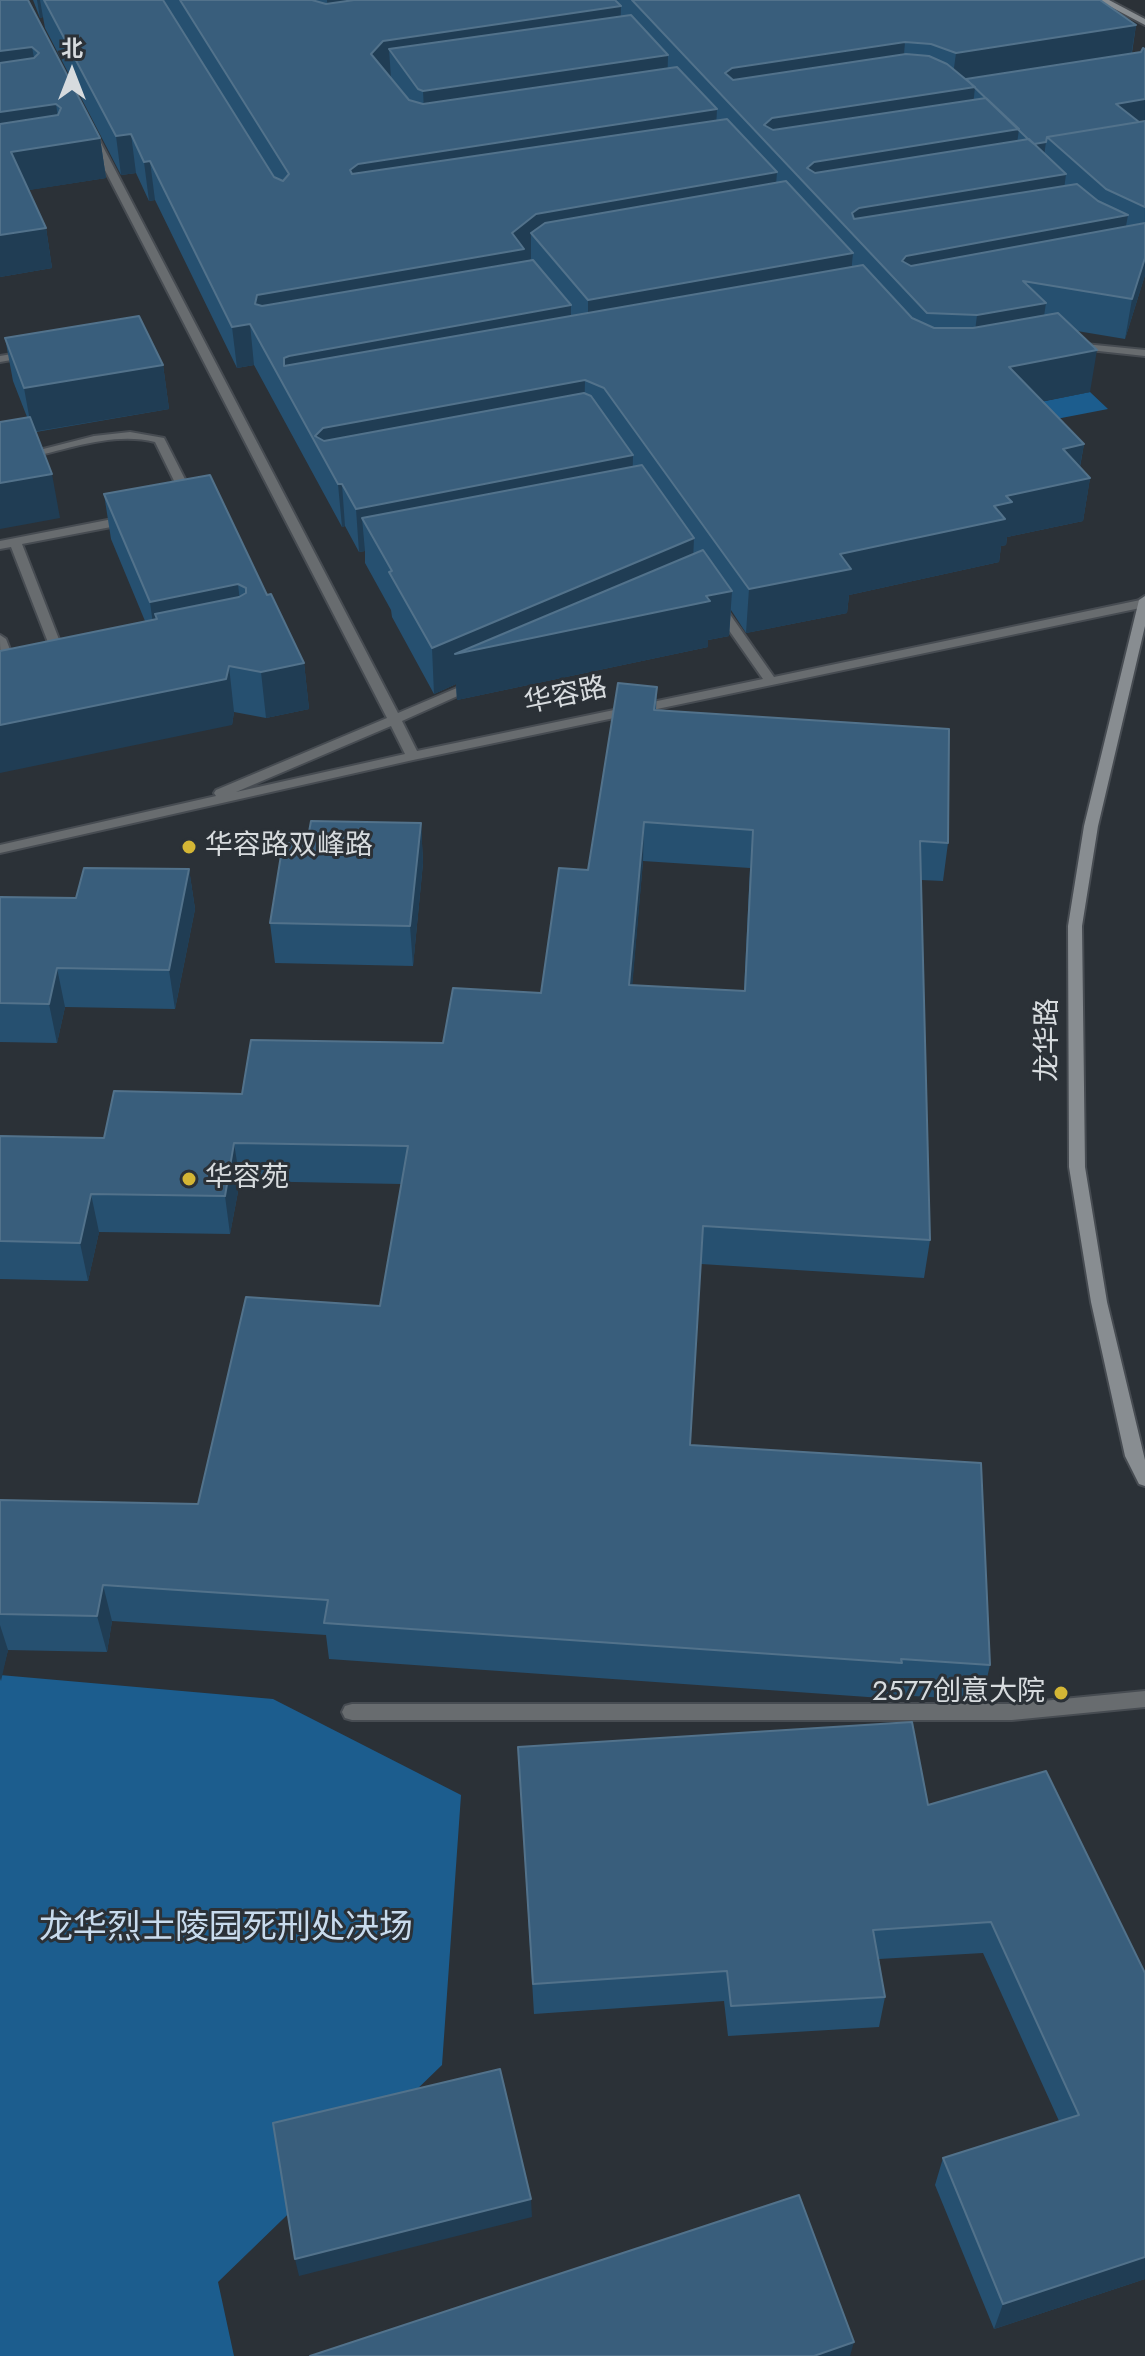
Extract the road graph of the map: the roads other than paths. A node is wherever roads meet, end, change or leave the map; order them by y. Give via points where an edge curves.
1 (1102, 0) edge
2 (1145, 22) edge
3 (86, 124) edge
4 (1058, 347) edge
5 (43, 352) edge
6 (1145, 353) edge
7 (0, 359) edge
8 (19, 456) edge
9 (178, 510) edge
10 (148, 516) edge
11 (15, 542) junction
12 (0, 545) edge
13 (713, 599) edge
14 (1145, 602) edge
15 (0, 639) edge
16 (53, 675) edge
17 (486, 680) edge
18 (770, 680) junction
19 (17, 682) edge
20 (413, 756) junction
21 (179, 811) junction
22 (0, 849) edge
23 (1145, 1479) edge
24 (1145, 1699) edge
25 (352, 1712) dead end

1 - 2 main road
3 - 20 street
4 - 6 street
5 - 7 street
8 - 9 street via 147,435 160,440 186,493
10 - 11 street
11 - 12 street
11 - 16 street via 66,672
13 - 18 street
14 - 18 street, 华容路
14 - 23 main road, 龙华路 via 1091,826 1075,926 1074,1043 1077,1167 1099,1302 1134,1456
15 - 19 street
17 - 21 street
18 - 20 street, 华容路
20 - 21 street, 华容路
21 - 22 street, 华容路
24 - 25 street via 1012,1712

